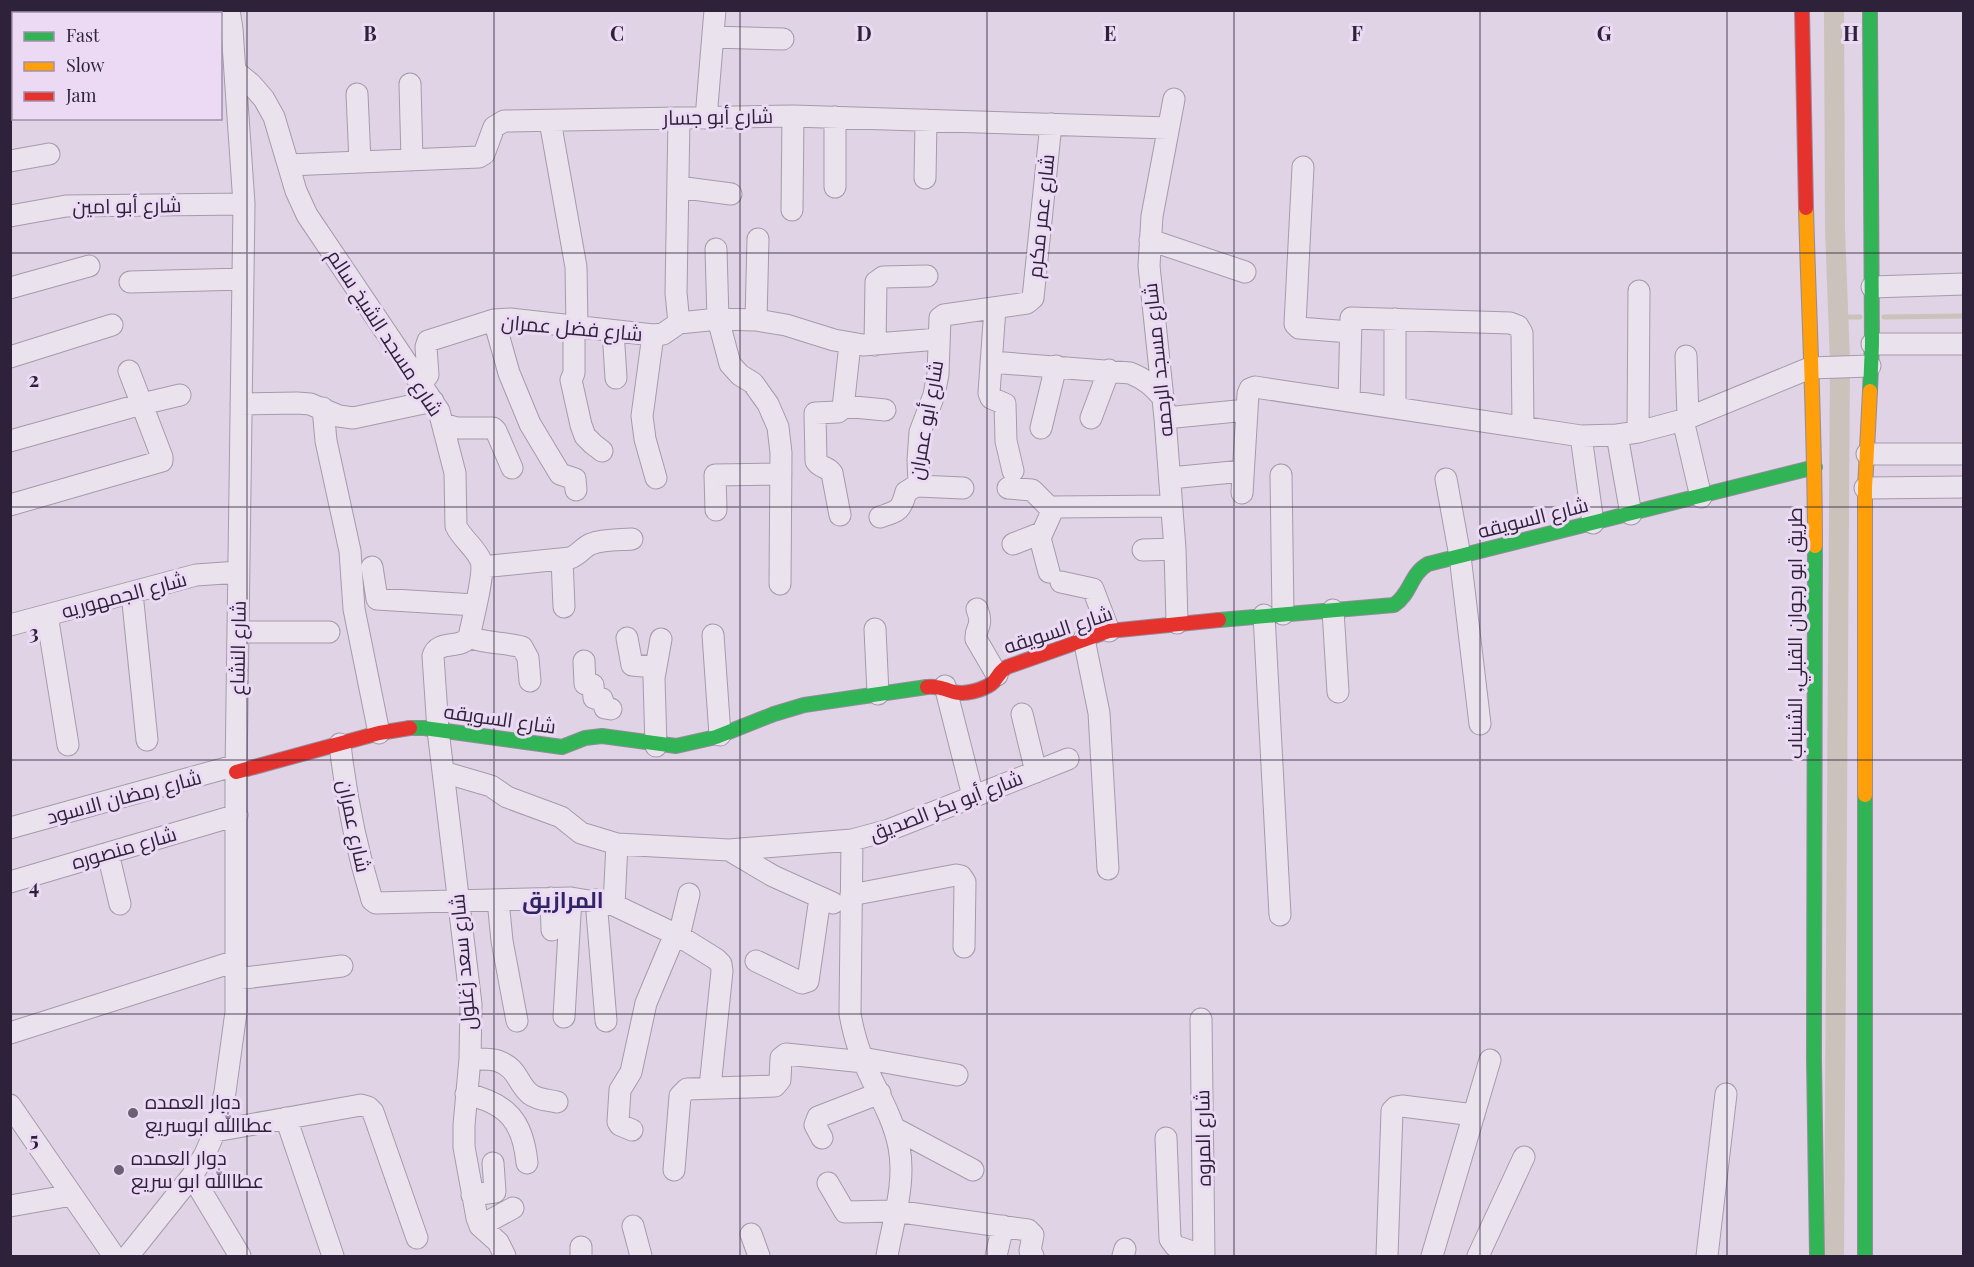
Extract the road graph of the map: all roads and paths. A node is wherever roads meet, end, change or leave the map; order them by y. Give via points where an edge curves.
1 (715, 10) edge
2 (1802, 10) edge
3 (1870, 10) edge
4 (227, 23) edge
5 (713, 37) junction
6 (783, 39) dead end
7 (231, 82) edge
8 (410, 84) dead end
9 (357, 94) dead end
10 (1174, 99) dead end
11 (793, 116) junction
12 (835, 117) junction
13 (679, 118) junction
14 (706, 118) junction
15 (926, 120) junction
16 (550, 121) junction
17 (1051, 124) junction
18 (1168, 129) junction
19 (49, 154) dead end
20 (411, 160) junction
21 (10, 161) edge
22 (360, 162) junction
23 (289, 165) junction
24 (1303, 167) dead end
25 (925, 178) dead end
26 (678, 187) junction
27 (835, 187) dead end
28 (731, 194) dead end
29 (244, 204) junction
30 (792, 210) dead end
31 (10, 216) edge
32 (758, 239) dead end
33 (1150, 240) junction
34 (716, 249) dead end
35 (89, 266) dead end
36 (1245, 272) dead end
37 (927, 276) dead end
38 (243, 279) junction
39 (130, 282) dead end
40 (1964, 284) edge
41 (1872, 287) junction
42 (10, 288) edge
43 (1639, 291) dead end
44 (1025, 304) joint
45 (994, 308) junction
46 (718, 319) junction
47 (1395, 319) junction
48 (494, 320) junction
49 (756, 320) junction
50 (680, 324) junction
51 (112, 325) dead end
52 (575, 327) junction
53 (613, 331) junction
54 (1350, 332) junction
55 (653, 335) junction
56 (939, 339) junction
57 (850, 344) junction
58 (1872, 344) junction
59 (1964, 344) edge
60 (875, 345) junction
61 (1686, 356) dead end
62 (10, 357) edge
63 (992, 362) junction
64 (1056, 366) junction
65 (1863, 367) junction
66 (1815, 368) junction
67 (1109, 370) junction
68 (129, 371) dead end
69 (616, 378) dead end
70 (427, 393) junction
71 (180, 395) dead end
72 (1349, 401) junction
73 (142, 404) junction
74 (241, 405) junction
75 (844, 406) junction
76 (322, 408) junction
77 (1164, 408) junction
78 (1395, 408) junction
79 (885, 410) dead end
80 (1247, 410) junction
81 (1091, 418) dead end
82 (1685, 419) junction
83 (443, 424) junction
84 (1523, 426) junction
85 (1041, 428) dead end
86 (1638, 432) junction
87 (1617, 435) junction
88 (1581, 436) junction
89 (10, 441) edge
90 (602, 451) dead end
91 (1867, 454) junction
92 (1964, 454) edge
93 (1815, 467) junction
94 (512, 468) dead end
95 (1243, 471) junction
96 (781, 474) junction
97 (1281, 475) dead end
98 (656, 478) dead end
99 (1170, 478) junction
100 (1446, 479) dead end
101 (918, 486) junction
102 (1964, 487) edge
103 (963, 488) dead end
104 (1865, 488) junction
105 (576, 490) dead end
106 (1242, 493) dead end
107 (1701, 497) junction
108 (10, 505) edge
109 (1172, 506) junction
110 (1054, 507) junction
111 (716, 510) dead end
112 (1631, 514) junction
113 (840, 515) dead end
114 (880, 517) dead end
115 (1593, 523) junction
116 (1041, 533) junction
117 (632, 538) dead end
118 (1013, 544) dead end
119 (1175, 549) junction
120 (1143, 550) dead end
121 (1460, 556) junction
122 (562, 559) junction
123 (372, 567) dead end
124 (482, 567) junction
125 (239, 572) junction
126 (780, 584) dead end
127 (132, 592) junction
128 (475, 605) junction
129 (564, 607) dead end
130 (977, 609) dead end
131 (1333, 610) junction
132 (47, 615) junction
133 (1274, 615) junction
134 (1177, 622) junction
135 (10, 626) edge
136 (875, 629) dead end
137 (1109, 631) junction
138 (238, 632) junction
139 (329, 632) dead end
140 (713, 635) dead end
141 (469, 637) junction
142 (627, 638) dead end
143 (661, 639) dead end
144 (1084, 639) junction
145 (584, 661) dead end
146 (655, 666) junction
147 (997, 675) junction
148 (530, 681) dead end
149 (612, 686) dead end
150 (945, 686) junction
151 (1338, 692) dead end
152 (878, 694) junction
153 (611, 709) junction
154 (1022, 714) dead end
155 (1480, 724) dead end
156 (438, 730) junction
157 (379, 733) junction
158 (720, 735) junction
159 (610, 736) junction
160 (147, 740) dead end
161 (339, 744) junction
162 (68, 745) dead end
163 (656, 746) junction
164 (1068, 759) dead end
165 (236, 769) junction
166 (443, 772) junction
167 (1036, 772) junction
168 (973, 796) junction
169 (237, 815) junction
170 (10, 828) edge
171 (852, 840) junction
172 (617, 844) junction
173 (729, 850) junction
174 (108, 853) junction
175 (1108, 869) dead end
176 (10, 882) edge
177 (689, 894) dead end
178 (561, 898) junction
179 (820, 898) junction
180 (498, 900) junction
181 (458, 901) junction
182 (851, 902) junction
183 (605, 903) junction
184 (120, 904) dead end
185 (1280, 915) dead end
186 (552, 930) dead end
187 (677, 935) junction
188 (964, 947) dead end
189 (756, 961) dead end
190 (342, 966) dead end
191 (236, 970) junction
192 (564, 1017) dead end
193 (1201, 1020) dead end
194 (518, 1021) dead end
195 (606, 1022) dead end
196 (10, 1034) edge
197 (470, 1059) junction
198 (1491, 1059) dead end
199 (863, 1060) junction
200 (957, 1075) dead end
201 (710, 1088) junction
202 (466, 1094) junction
203 (880, 1094) junction
204 (1726, 1094) dead end
205 (557, 1102) dead end
206 (10, 1106) edge
207 (1474, 1115) junction
208 (286, 1118) junction
209 (894, 1128) junction
210 (632, 1130) dead end
211 (215, 1131) junction
212 (20, 1135) edge
213 (822, 1138) dead end
214 (1167, 1138) dead end
215 (1524, 1157) dead end
216 (493, 1163) dead end
217 (527, 1163) dead end
218 (674, 1170) dead end
219 (973, 1170) dead end
220 (192, 1176) junction
221 (828, 1183) dead end
222 (72, 1195) junction
223 (472, 1195) junction
224 (10, 1206) edge
225 (513, 1208) dead end
226 (895, 1211) junction
227 (480, 1226) junction
228 (633, 1226) dead end
229 (1003, 1226) junction
230 (751, 1234) dead end
231 (417, 1238) dead end
232 (1204, 1256) edge
233 (114, 1257) edge
234 (128, 1257) edge
235 (240, 1257) edge
236 (333, 1257) edge
237 (505, 1257) edge
238 (641, 1257) edge
239 (759, 1257) edge
240 (886, 1257) edge
241 (996, 1257) edge
242 (1033, 1257) edge
243 (1387, 1257) edge
244 (1432, 1257) edge
245 (1478, 1257) edge
246 (1707, 1257) edge
247 (1817, 1257) edge
248 (1865, 1257) edge

1 - 5 street
2 - 66 street, طريق ابو رجوان القبلي, الشنباب
3 - 41 street
4 - 7 street, شارع النشاع
5 - 6 street
5 - 14 street
7 - 23 street, شارع مسجد الشيخ سالم via 251,84 264,99
7 - 29 street, شارع النشاع
8 - 20 street
9 - 22 street
10 - 18 street, شارع مسجد الرحمه
11 - 12 street, شارع أبو جسار
11 - 14 street, شارع أبو جسار
11 - 30 street
12 - 15 street, شارع أبو جسار
12 - 27 street
13 - 14 street, شارع أبو جسار
13 - 16 street, شارع أبو جسار
13 - 26 street
15 - 17 street, شارع أبو جسار
15 - 25 street
16 - 20 street, شارع أبو جسار via 500,123 479,158
16 - 52 street via 576,267
17 - 18 street, شارع أبو جسار
17 - 44 street, شارع عمر مكرم via 1033,298
18 - 33 street, شارع مسجد الرحمه
19 - 21 street
20 - 22 street, شارع أبو جسار
22 - 23 street, شارع أبو جسار
23 - 70 street, شارع مسجد الشيخ سالم via 308,215
24 - 54 street via 1295,324 1299,328
26 - 28 street
26 - 50 street via 676,293
29 - 31 street, شارع أبو امين via 66,206
29 - 38 street, شارع النشاع
32 - 49 street
33 - 36 street
33 - 77 street, شارع مسجد الرحمه via 1151,291
34 - 46 street
35 - 42 street
37 - 60 street via 883,277 876,282
38 - 39 street
38 - 74 street, شارع النشاع
40 - 41 street
41 - 58 street
43 - 86 street
44 - 45 street, شارع أبو عمران
45 - 56 street, شارع أبو عمران via 942,316
45 - 63 street
46 - 49 street, شارع فضل عمران
46 - 50 street, شارع فضل عمران
46 - 96 street via 730,364 753,383 778,428
47 - 54 street via 1352,318
47 - 78 street
47 - 84 street via 1518,326 1522,333
48 - 52 street, شارع فضل عمران
48 - 70 street, شارع فضل عمران via 428,341
48 - 105 street via 508,373 530,424 560,474 575,479
49 - 57 street, شارع فضل عمران
50 - 55 street, شارع فضل عمران
51 - 62 street
52 - 53 street, شارع فضل عمران
52 - 90 street via 571,380 585,436
53 - 55 street, شارع فضل عمران
53 - 69 street
54 - 72 street
55 - 98 street via 642,416
56 - 60 street, شارع فضل عمران
56 - 101 street, شارع أبو عمران via 934,396 920,432
57 - 60 street, شارع فضل عمران
57 - 75 street
58 - 59 street
58 - 65 street
61 - 82 street
63 - 64 street
63 - 110 street via 988,393 1005,404 1010,479
64 - 67 street
64 - 85 street
65 - 66 street
65 - 91 street
66 - 82 street
66 - 93 street, طريق ابو رجوان القبلي, الشنباب
67 - 77 street via 1143,378 1154,387
67 - 81 street
68 - 73 street
70 - 76 street via 353,418
70 - 83 street, شارع مسجد الشيخ سالم
71 - 73 street
72 - 78 street
72 - 80 street via 1255,387 1248,394
73 - 89 street
73 - 108 street via 161,462
74 - 76 street via 297,403
74 - 125 street, شارع النشاع
75 - 79 street
75 - 113 street via 838,412 815,413 816,461 832,473
76 - 157 street via 350,551 357,629
77 - 80 street
77 - 99 street, شارع مسجد الرحمه
78 - 84 street
80 - 95 street
82 - 86 street
82 - 107 street
83 - 94 street via 493,428
83 - 124 street, شارع مسجد الشيخ سالم via 455,473 456,526
84 - 88 street
86 - 87 street
87 - 88 street
87 - 112 street
88 - 115 street
91 - 92 street
91 - 104 street
93 - 107 street, شارع السويقه
93 - 247 street, طريق ابو رجوان القبلي, الشنباب
95 - 99 street
95 - 106 street
96 - 111 street via 715,476
96 - 126 street
97 - 133 street
99 - 109 street, شارع مسجد الرحمه
100 - 121 street
101 - 103 street
101 - 114 street, شارع أبو عمران via 906,492 898,510
102 - 104 street
104 - 248 street
107 - 112 street, شارع السويقه
109 - 110 street
109 - 119 street, شارع مسجد الرحمه
110 - 116 street
112 - 115 street, شارع السويقه
115 - 121 street, شارع السويقه
116 - 118 street
116 - 137 street via 1040,543 1055,577 1093,589
117 - 122 street via 596,542 575,557
119 - 120 street
119 - 134 street, شارع مسجد الرحمه
121 - 131 street, شارع السويقه via 1422,566 1412,577 1406,597 1394,605
121 - 155 street
122 - 124 street
122 - 129 street
123 - 128 street via 377,599
124 - 128 street
125 - 127 street, شارع الجمهوريه via 196,575
125 - 138 street, شارع النشاع
127 - 132 street, شارع الجمهوريه
127 - 160 street
128 - 141 street
130 - 147 street via 981,620 976,639
131 - 133 street, شارع السويقه
131 - 151 street
132 - 135 street, شارع الجمهوريه
132 - 162 street
133 - 134 street, شارع السويقه
133 - 185 street
134 - 137 street, شارع السويقه
136 - 152 street
137 - 144 street, شارع السويقه
138 - 139 street
138 - 165 street, شارع النشاع
140 - 158 street
141 - 148 street via 522,647 528,658
141 - 156 street via 466,642 440,647 433,653
142 - 146 street via 632,665
143 - 146 street
144 - 147 street, شارع السويقه via 1007,667
144 - 175 street via 1100,722
145 - 153 street via 585,684 593,685 594,698 602,699 605,708
146 - 163 street
147 - 150 street, شارع السويقه via 990,685 964,693
149 - 153 street
150 - 152 street, شارع السويقه
150 - 168 street
152 - 158 street, شارع السويقه via 803,705
153 - 159 street
154 - 167 street
156 - 157 street, شارع السويقه via 407,728
156 - 159 street, شارع السويقه via 562,747 590,736
156 - 166 street, شارع سعد زغلول
157 - 161 street, شارع السويقه
158 - 163 street, شارع السويقه via 673,747
159 - 163 street, شارع السويقه
161 - 165 street, شارع السويقه
161 - 181 street, شارع عمران via 345,796 372,900 378,904
164 - 167 street, شارع أبو بكر الصديق
165 - 169 street, شارع النشاع
165 - 170 street, شارع رمضان الاسود
166 - 172 street, شارع أبو بكر الصديق via 491,786 507,797 561,817 581,833
166 - 181 street, شارع سعد زغلول
167 - 168 street, شارع أبو بكر الصديق
168 - 171 street, شارع أبو بكر الصديق via 890,830
169 - 174 street, شارع منصوره
169 - 191 street, شارع النشاع
171 - 173 street, شارع أبو بكر الصديق
171 - 182 street
172 - 173 street, شارع أبو بكر الصديق
172 - 183 street
173 - 179 street
174 - 176 street, شارع منصوره
174 - 184 street
177 - 187 street
178 - 180 street
178 - 183 street
178 - 186 street
178 - 192 street
179 - 182 street
179 - 189 street via 808,981 802,983
180 - 181 street
180 - 194 street
181 - 197 street, شارع سعد زغلول via 471,1004
182 - 188 street via 961,876
182 - 199 street via 850,1014
183 - 187 street
183 - 195 street
187 - 201 street via 721,964
187 - 210 street via 646,1003 632,1072 620,1090 618,1122
190 - 191 street
191 - 196 street
191 - 211 street, شارع النشاع via 232,1052
193 - 232 street, شارع المروه
197 - 202 street, شارع سعد زغلول
197 - 205 street via 506,1064 531,1095
198 - 207 street
199 - 200 street
199 - 201 street via 786,1054 781,1058 780,1080 775,1086
199 - 203 street
201 - 218 street via 692,1088 680,1096
202 - 217 street via 504,1109 525,1142
202 - 223 street, شارع سعد زغلول via 464,1146
203 - 209 street
203 - 213 street via 818,1118 815,1125
204 - 246 street
206 - 212 street
207 - 243 street via 1402,1106 1392,1111
207 - 244 street
208 - 211 street
208 - 231 street via 361,1105 371,1109
208 - 236 street
209 - 219 street
209 - 226 street via 901,1169
211 - 220 street, شارع النشاع
212 - 222 street
214 - 232 street via 1171,1242
215 - 245 street
216 - 223 street via 495,1192
220 - 234 street, شارع النشاع
220 - 235 street
221 - 226 street via 845,1212
222 - 224 street
222 - 233 street
223 - 227 street, شارع سعد زغلول
225 - 227 street
226 - 229 street
226 - 240 street
227 - 237 street, شارع سعد زغلول via 498,1242
228 - 238 street
229 - 241 street
229 - 242 street via 1031,1232
230 - 239 street

